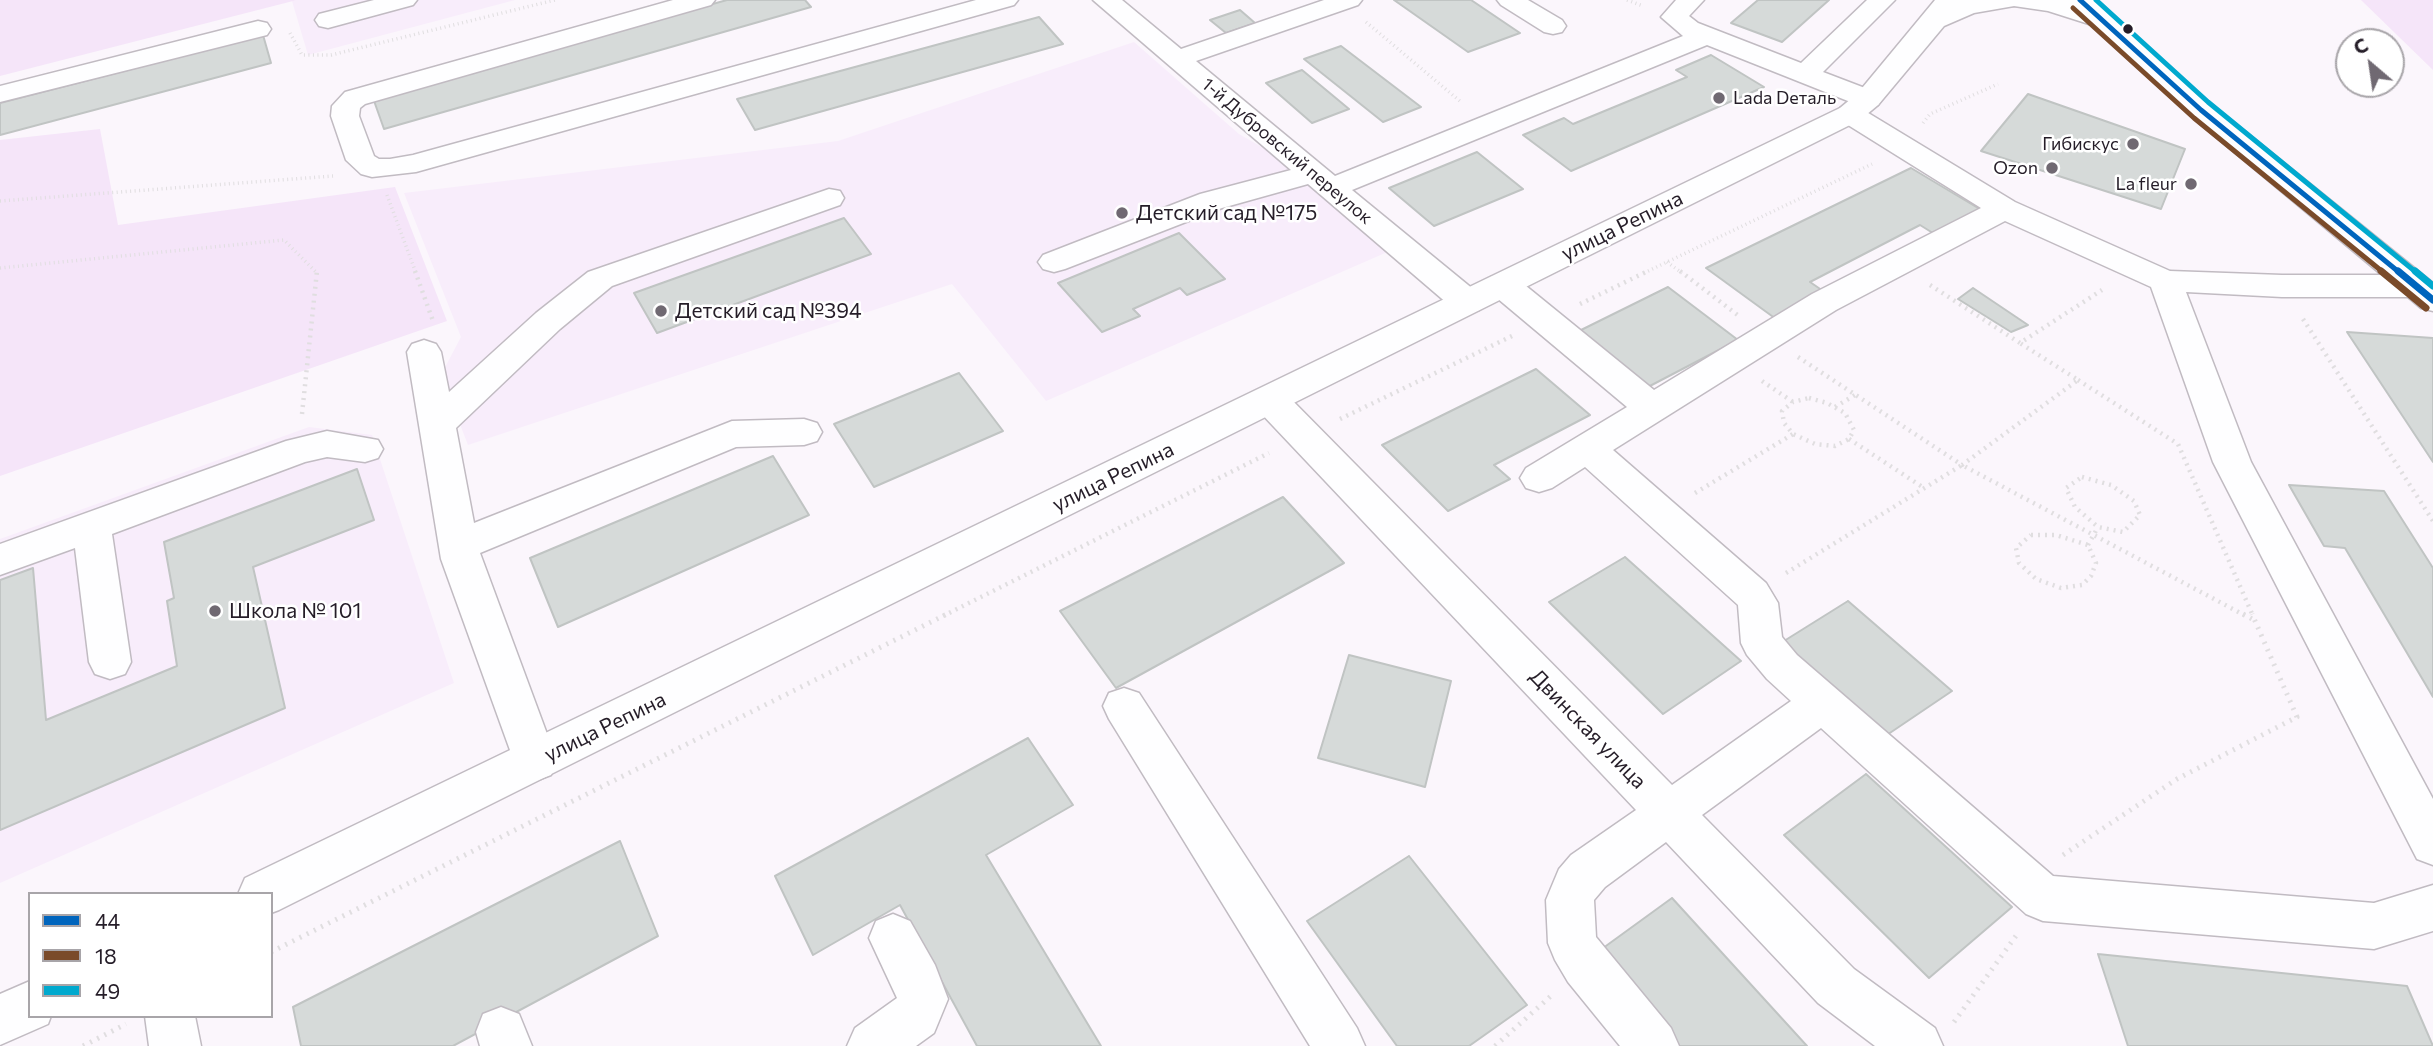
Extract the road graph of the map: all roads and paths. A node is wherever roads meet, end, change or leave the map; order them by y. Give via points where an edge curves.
1 (404, 0) edge
2 (702, 0) edge
3 (934, 0) edge
4 (1005, 0) edge
5 (1106, 0) edge
6 (1510, 0) edge
7 (1691, 0) edge
8 (1882, 0) edge
9 (2011, 0) edge
10 (2016, 0) edge
11 (1346, 1) edge
12 (974, 9) junction
13 (2088, 9) edge
14 (1942, 10) edge
15 (328, 20) dead end
16 (1553, 26) dead end
17 (258, 29) dead end
18 (1706, 36) junction
19 (1177, 59) junction
20 (1804, 75) junction
21 (1998, 84) dead end
22 (1450, 93) dead end
23 (0, 94) edge
24 (1859, 107) junction
25 (1906, 148) junction
26 (380, 171) junction
27 (1323, 181) junction
28 (829, 198) dead end
29 (0, 201) edge
30 (2004, 209) junction
31 (1054, 262) dead end
32 (1667, 262) junction
33 (1897, 264) junction
34 (0, 268) edge
35 (2165, 281) junction
36 (1503, 285) junction
37 (2282, 286) junction
38 (2424, 293) edge
39 (1467, 302) junction
40 (1545, 320) junction
41 (1768, 337) junction
42 (2020, 343) junction
43 (424, 352) joint
44 (2078, 380) junction
45 (1856, 395) junction
46 (1269, 400) junction
47 (1835, 407) junction
48 (1652, 408) junction
49 (437, 424) junction
50 (804, 432) dead end
51 (1793, 434) junction
52 (1304, 435) junction
53 (1849, 439) junction
54 (1587, 448) junction
55 (299, 450) junction
56 (365, 450) dead end
57 (1962, 465) junction
58 (1539, 478) dead end
59 (1924, 488) junction
60 (1661, 513) junction
61 (2433, 521) edge
62 (92, 526) junction
63 (2098, 527) junction
64 (2094, 535) junction
65 (459, 545) junction
66 (2088, 545) junction
67 (0, 560) edge
68 (1752, 594) junction
69 (2255, 620) junction
70 (110, 662) dead end
71 (1822, 703) junction
72 (1124, 706) dead end
73 (535, 761) junction
74 (1669, 813) junction
75 (2433, 844) edge
76 (2034, 890) junction
77 (266, 892) edge
78 (2433, 908) edge
79 (893, 938) dead end
80 (273, 951) edge
81 (1585, 965) junction
82 (28, 1007) edge
83 (150, 1019) edge
84 (0, 1020) edge
85 (1934, 1035) edge
86 (83, 1046) edge
87 (174, 1046) edge
88 (873, 1046) edge
89 (1339, 1046) edge
90 (1495, 1046) edge
91 (1653, 1046) edge

1 - 15 main road
2 - 26 main road via 355,98 346,106 345,116 360,160
3 - 12 main road
4 - 12 main road
5 - 19 main road, 1-й Дубровский переулок
6 - 16 main road
7 - 18 main road via 1674,17
8 - 20 main road
9 - 14 main road
10 - 13 main road
11 - 19 main road
11 - 22 path
12 - 26 main road
13 - 38 main road via 2201,110
14 - 24 main road, улица Репина
17 - 23 main road
18 - 20 main road
18 - 27 main road
19 - 27 main road, 1-й Дубровский переулок
20 - 24 main road
21 - 25 path via 1930,114
24 - 25 main road
24 - 36 main road, улица Репина
25 - 30 main road
25 - 32 path
26 - 29 path
26 - 43 path via 433,318
27 - 31 main road via 1211,201
27 - 39 main road, 1-й Дубровский переулок
28 - 49 main road via 600,279
30 - 33 main road
30 - 35 main road
32 - 40 path
32 - 41 path
33 - 41 main road
33 - 42 path
34 - 55 path via 284,240 317,271
35 - 37 main road
35 - 42 path via 2105,288
35 - 75 main road via 2232,462
36 - 39 main road, улица Репина
36 - 40 main road
37 - 38 main road
37 - 61 path
39 - 46 main road, улица Репина
40 - 48 main road
40 - 52 path
41 - 45 path
41 - 48 main road
42 - 44 path
43 - 49 main road
44 - 57 path
44 - 69 path via 2178,444
45 - 47 path
45 - 57 path
46 - 52 main road, Двинская улица
46 - 73 main road, улица Репина
47 - 51 path via 1809,398 1793,402 1782,411
47 - 53 path via 1845,413 1854,430
48 - 54 main road
49 - 65 main road
50 - 65 main road via 732,434
51 - 53 path via 1815,444 1835,446
51 - 60 path
52 - 74 main road, Двинская улица
52 - 80 path
53 - 59 path
54 - 58 main road
54 - 60 main road
55 - 56 main road via 327,444
55 - 62 main road
57 - 59 path
57 - 64 path
59 - 68 path
60 - 68 main road
62 - 67 main road
62 - 70 main road
63 - 63 path via 2075,507 2067,488 2082,477 2111,485 2134,501 2140,515 2123,532
63 - 64 path
64 - 66 path
64 - 69 path
65 - 73 main road
66 - 66 path via 2056,535 2031,535 2016,548 2020,564 2036,579 2061,588 2082,585 2091,576 2096,563
68 - 71 main road via 1768,653
69 - 76 path via 2297,717 2177,779
71 - 74 main road
71 - 76 main road
72 - 89 main road
73 - 77 main road, улица Репина
74 - 81 main road via 1588,870 1576,885 1569,921 1572,943
74 - 85 main road, Двинская улица via 1836,986
76 - 78 main road via 2374,926
76 - 85 path
79 - 88 main road via 923,999 916,1015
81 - 90 path
81 - 91 main road
82 - 84 main road
83 - 86 path
83 - 87 main road

